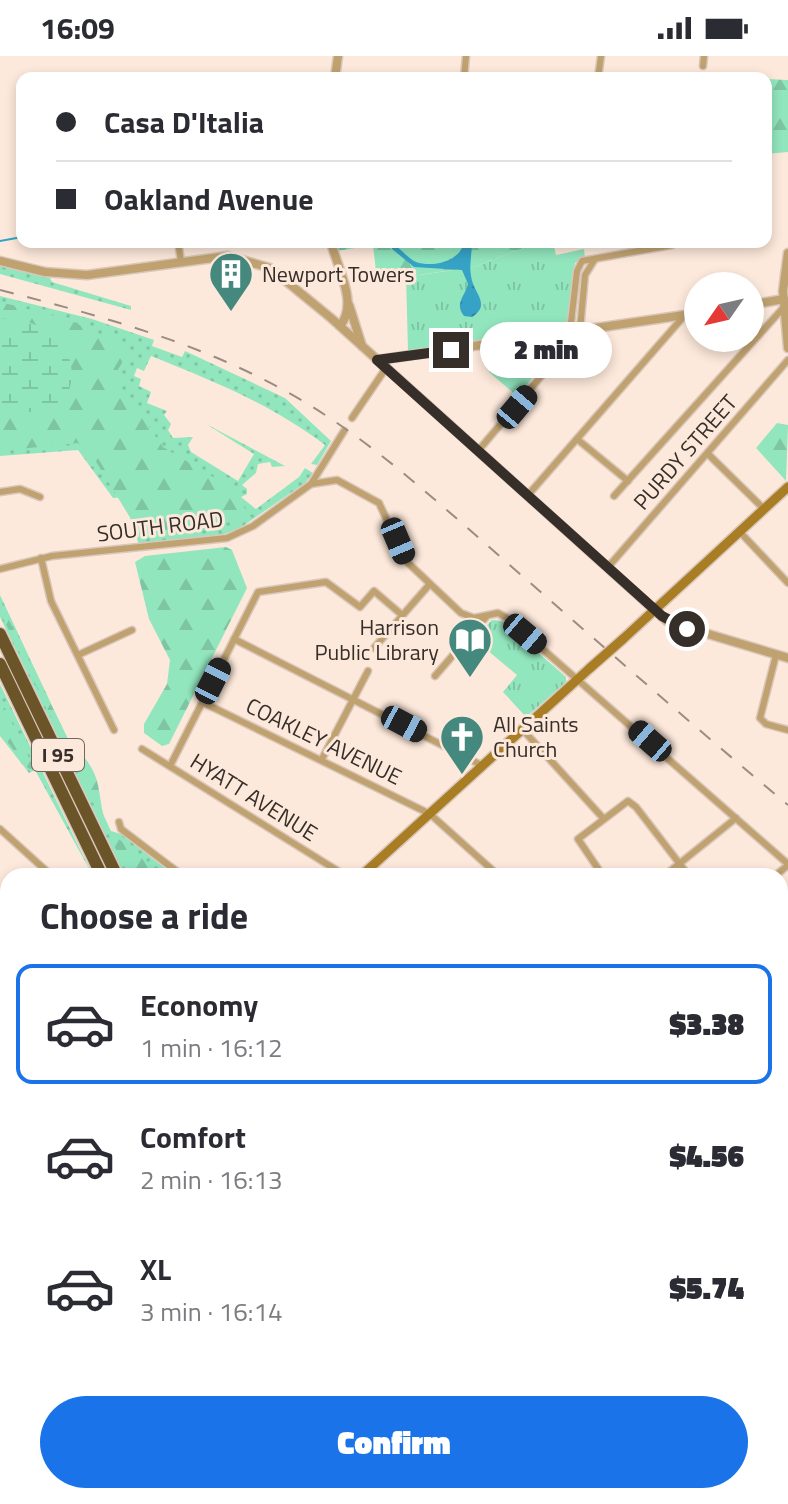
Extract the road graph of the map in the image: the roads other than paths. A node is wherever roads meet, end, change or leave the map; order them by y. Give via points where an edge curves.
1 (704, 56) edge
2 (703, 66) dead end
3 (179, 248) edge
4 (333, 248) edge
5 (642, 248) edge
6 (788, 253) edge
7 (0, 261) edge
8 (181, 261) junction
9 (348, 301) junction
10 (785, 302) edge
11 (764, 304) edge
12 (684, 316) joint
13 (340, 326) junction
14 (575, 330) junction
15 (362, 347) junction
16 (788, 348) edge
17 (377, 360) junction
18 (788, 360) edge
19 (386, 368) junction
20 (352, 418) dead end
21 (344, 431) dead end
22 (577, 439) junction
23 (478, 451) junction
24 (708, 454) junction
25 (628, 481) junction
26 (311, 484) junction
27 (788, 487) edge
28 (0, 492) edge
29 (528, 495) junction
30 (614, 496) dead end
31 (40, 497) dead end
32 (764, 509) junction
33 (739, 531) junction
34 (41, 558) junction
35 (609, 566) junction
36 (0, 569) edge
37 (788, 583) edge
38 (429, 585) junction
39 (656, 609) junction
40 (489, 614) junction
41 (402, 615) junction
42 (132, 630) dead end
43 (0, 634) edge
44 (234, 639) junction
45 (374, 648) dead end
46 (78, 655) junction
47 (776, 655) junction
48 (788, 658) edge
49 (0, 664) edge
50 (368, 671) dead end
51 (435, 676) dead end
52 (578, 678) junction
53 (354, 700) junction
54 (202, 702) junction
55 (114, 730) dead end
56 (523, 730) junction
57 (788, 730) edge
58 (142, 749) dead end
59 (322, 759) junction
60 (170, 766) junction
61 (483, 766) junction
62 (430, 814) junction
63 (603, 818) junction
64 (736, 818) junction
65 (119, 822) dead end
66 (0, 829) edge
67 (679, 864) junction
68 (788, 865) edge
69 (43, 868) edge
70 (98, 868) edge
71 (113, 868) edge
72 (172, 868) edge
73 (333, 868) edge
74 (370, 868) edge
75 (490, 868) edge
76 (597, 868) edge
77 (674, 868) edge
78 (682, 868) edge

1 - 2 street
3 - 8 street
4 - 9 street
5 - 14 street via 591,259
6 - 10 street
7 - 8 street via 87,275
8 - 13 street via 228,256 257,262 285,277
9 - 13 street
9 - 15 street
10 - 11 street
10 - 16 street
10 - 25 street
12 - 14 street
12 - 22 street
13 - 15 street
14 - 17 street
14 - 23 street
15 - 17 street
17 - 19 street
18 - 24 street, PURDY STREET
19 - 20 street
19 - 23 street
21 - 26 street
22 - 25 street
22 - 29 street
23 - 29 street
24 - 32 street
24 - 35 street, PURDY STREET
25 - 30 street
26 - 34 street, SOUTH ROAD via 227,538
26 - 38 street via 337,480 379,503 406,561
27 - 32 main road
28 - 31 street via 20,489
29 - 35 street
32 - 33 main road
33 - 37 street
33 - 39 main road
34 - 36 street, SOUTH ROAD
34 - 46 street via 49,594
35 - 39 street
38 - 40 street via 465,616
38 - 41 street
39 - 47 street via 668,622
39 - 52 main road, bridge
40 - 51 street
40 - 52 street via 507,618
41 - 44 street via 374,591 360,607 326,582 256,593
41 - 45 street
42 - 46 street
43 - 71 highway, I 95
44 - 53 street
44 - 54 street
46 - 55 street
47 - 48 street
47 - 57 street via 759,713 761,722
49 - 70 highway, I 95
50 - 53 street
52 - 56 main road
52 - 64 street
53 - 59 street
53 - 61 street
54 - 59 street, COAKLEY AVENUE
54 - 60 street
56 - 61 main road
56 - 63 street
58 - 60 street, HYATT AVENUE
59 - 62 street, COAKLEY AVENUE
60 - 73 street, HYATT AVENUE
61 - 62 main road
62 - 74 main road
62 - 75 street, COAKLEY AVENUE
63 - 67 street via 626,802 636,807
63 - 76 street via 578,839
64 - 67 street
64 - 68 street
65 - 72 street via 121,829
66 - 69 street
67 - 77 street
67 - 78 street

